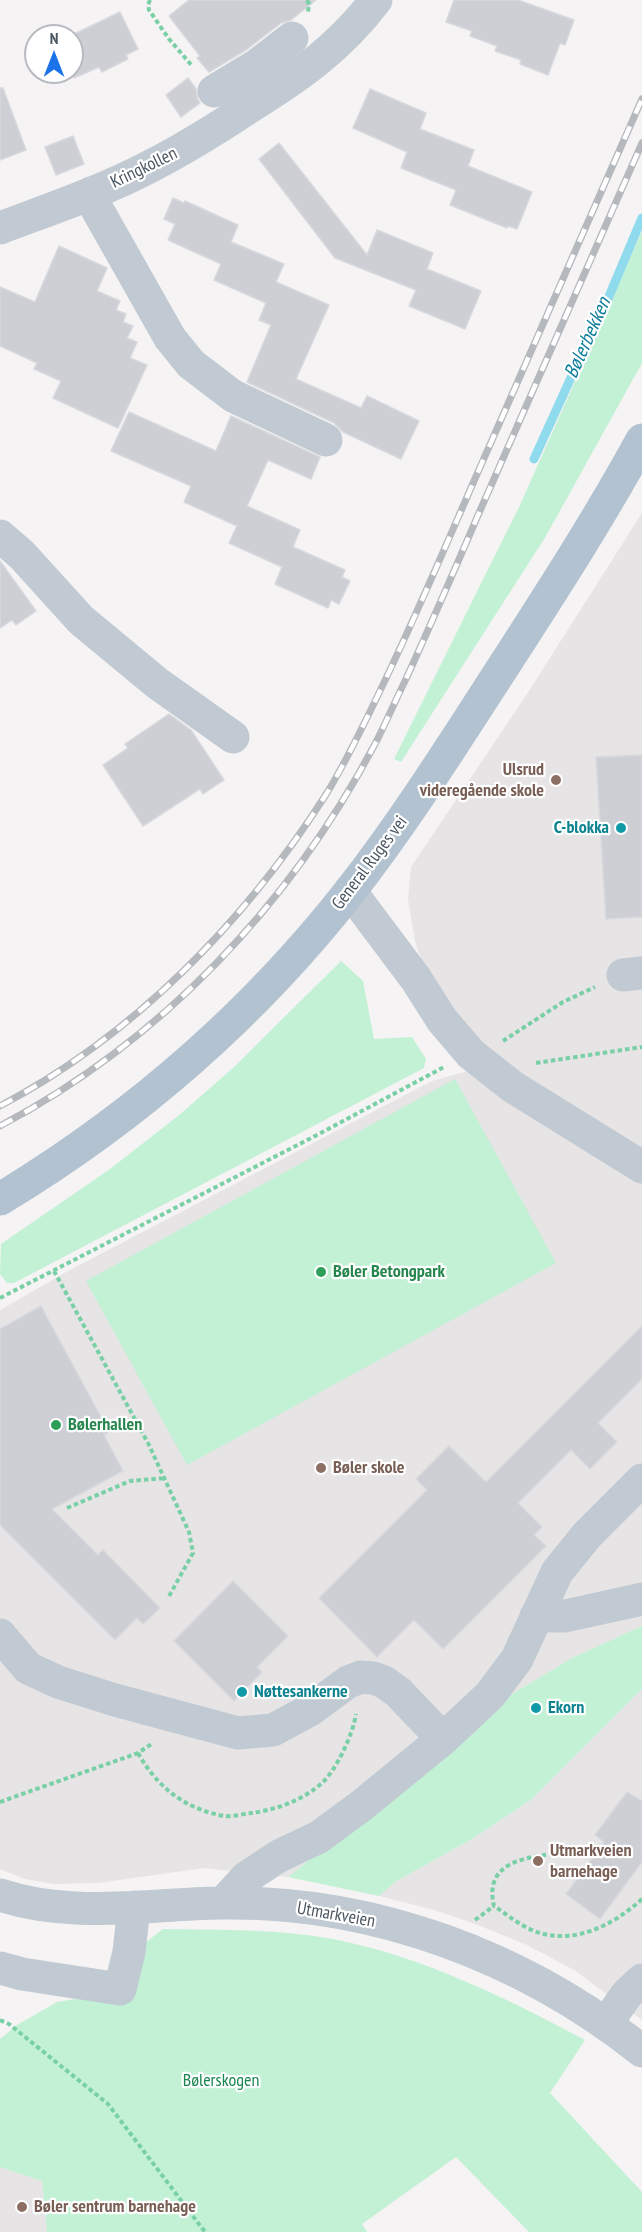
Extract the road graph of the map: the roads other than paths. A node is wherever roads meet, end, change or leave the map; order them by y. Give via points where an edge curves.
1 (376, 0) edge
2 (291, 38) dead end
3 (268, 77) junction
4 (214, 91) road end
5 (91, 193) junction
6 (0, 228) edge
7 (326, 440) dead end
8 (642, 440) edge
9 (0, 536) edge
10 (233, 737) dead end
11 (350, 891) junction
12 (642, 1167) edge
13 (0, 1199) edge
14 (642, 1480) edge
15 (642, 1599) edge
16 (536, 1616) junction
17 (0, 1635) edge
18 (443, 1739) junction
19 (0, 1895) edge
20 (223, 1903) junction
21 (134, 1907) junction
22 (0, 1968) edge
23 (642, 1980) edge
24 (606, 2024) junction
25 (642, 2050) edge

1 - 3 street, Kringkollen via 352,31 295,78
2 - 3 street
3 - 4 street
3 - 5 street, Kringkollen via 206,135
5 - 6 street, Kringkollen
5 - 7 street via 170,338 191,364 233,396
8 - 11 main road, General Ruges vei via 463,732
9 - 10 street via 81,620 157,683
11 - 12 street via 442,1020 475,1056 513,1087
11 - 13 main road, General Ruges vei via 286,965 192,1060 93,1139
14 - 16 street via 587,1535 557,1572
15 - 16 street via 565,1616
16 - 18 street via 517,1659 490,1695
17 - 18 street via 28,1668 58,1682 238,1732 273,1730 310,1710 348,1682 373,1678 398,1692
18 - 20 street via 319,1837 279,1856 247,1878
19 - 21 street, Utmarkveien via 37,1906
20 - 21 street, Utmarkveien
20 - 24 street, Utmarkveien via 332,1911 424,1934 514,1970
21 - 22 street via 120,1989
23 - 24 street
24 - 25 street, Utmarkveien

